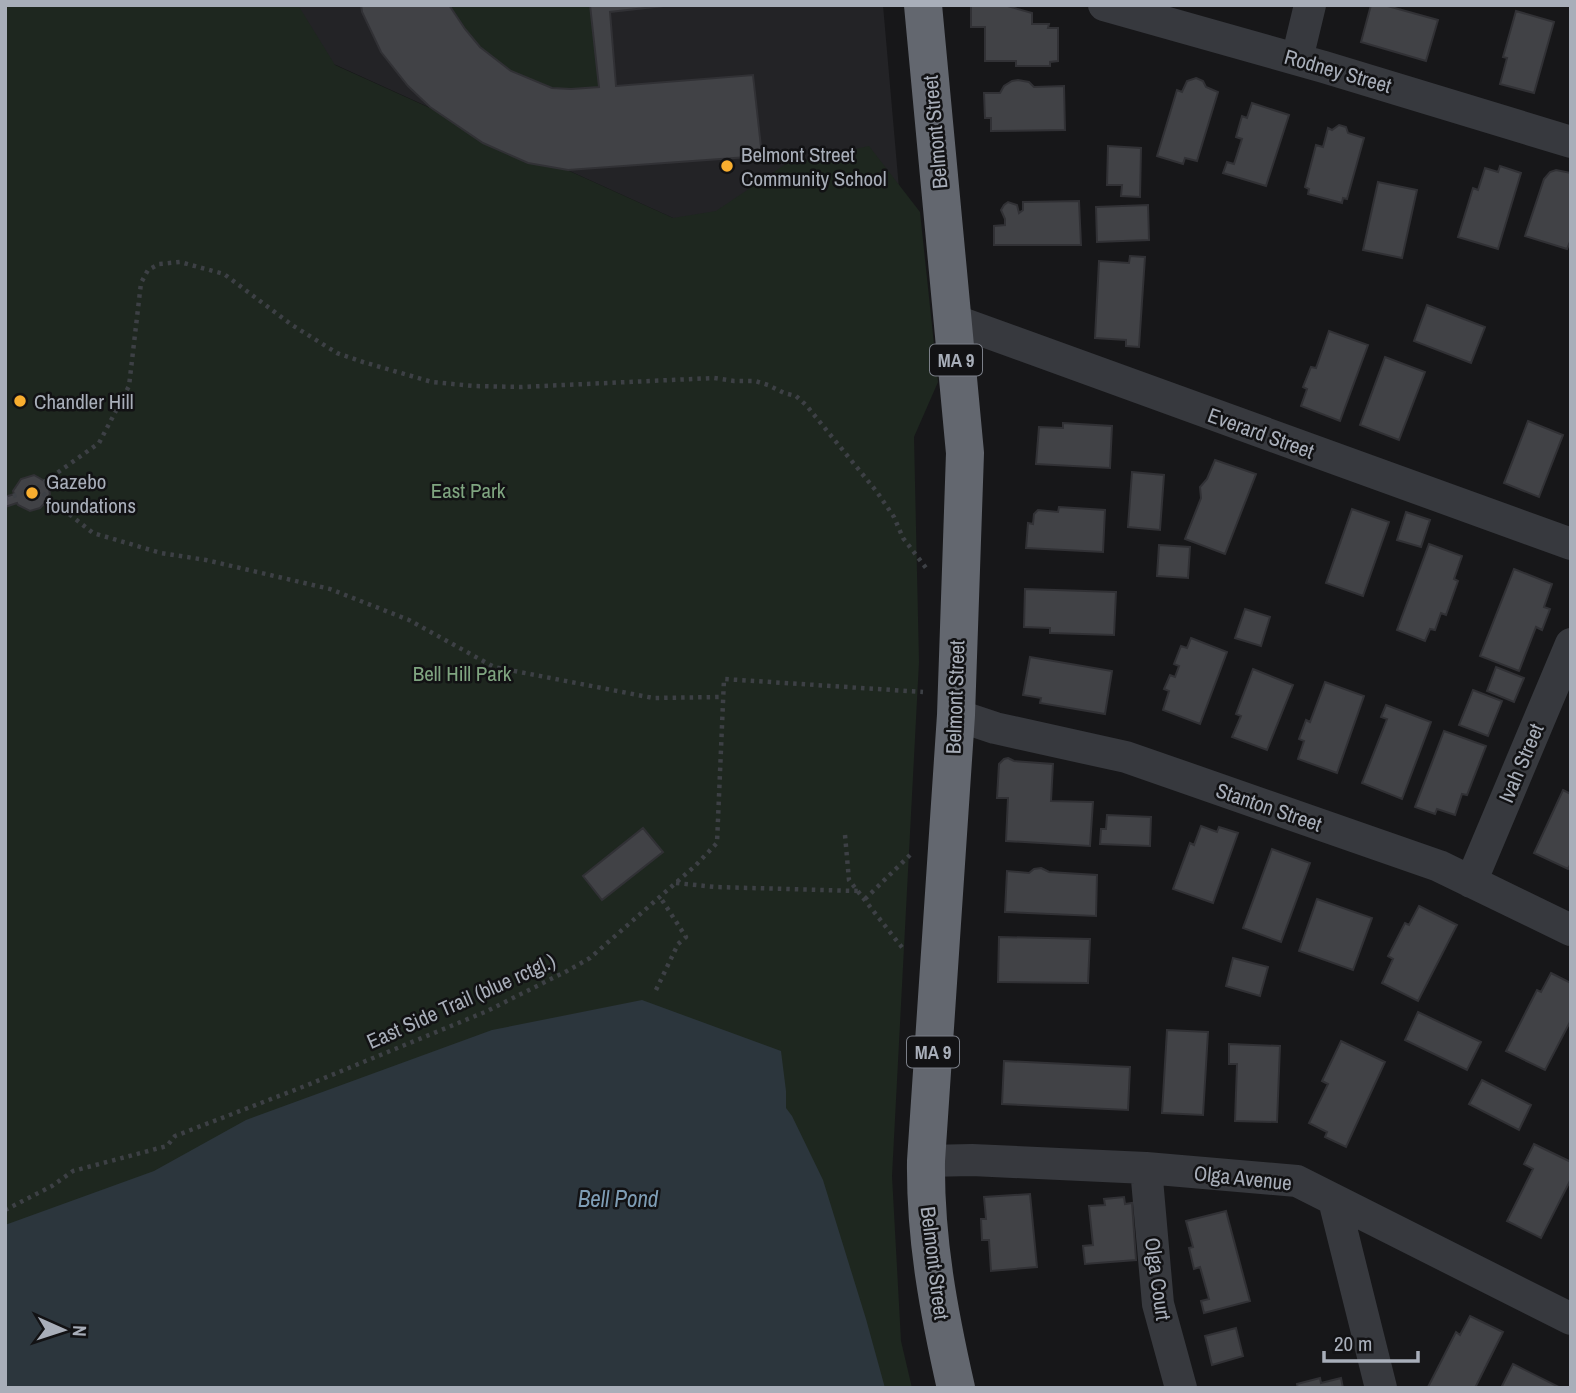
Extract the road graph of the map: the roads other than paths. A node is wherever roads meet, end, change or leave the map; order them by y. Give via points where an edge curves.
1 (923, 5) edge
2 (1104, 5) edge
3 (1310, 5) edge
4 (1297, 59) junction
5 (1571, 142) edge
6 (953, 320) junction
7 (1571, 544) edge
8 (1571, 644) edge
9 (956, 715) junction
10 (1471, 882) junction
11 (1571, 930) edge
12 (926, 1161) junction
13 (1146, 1168) junction
14 (1334, 1200) junction
15 (1571, 1319) edge
16 (956, 1388) edge
17 (1181, 1388) edge
18 (1381, 1388) edge

1 - 6 highway, Belmont Street / MA 9
2 - 4 street, Rodney Street
3 - 4 street
4 - 5 street, Rodney Street
6 - 7 street, Everard Street
6 - 9 highway, Belmont Street / MA 9 via 965,453
8 - 10 street, Ivah Street
9 - 10 street, Stanton Street via 1126,757 1439,866
9 - 12 highway, Belmont Street / MA 9
10 - 11 street, Stanton Street
12 - 13 street, Olga Avenue
12 - 16 highway, Belmont Street / MA 9 via 932,1265
13 - 14 street, Olga Avenue via 1297,1181
13 - 17 street, Olga Court via 1158,1304
14 - 15 street, Olga Avenue
14 - 18 street

